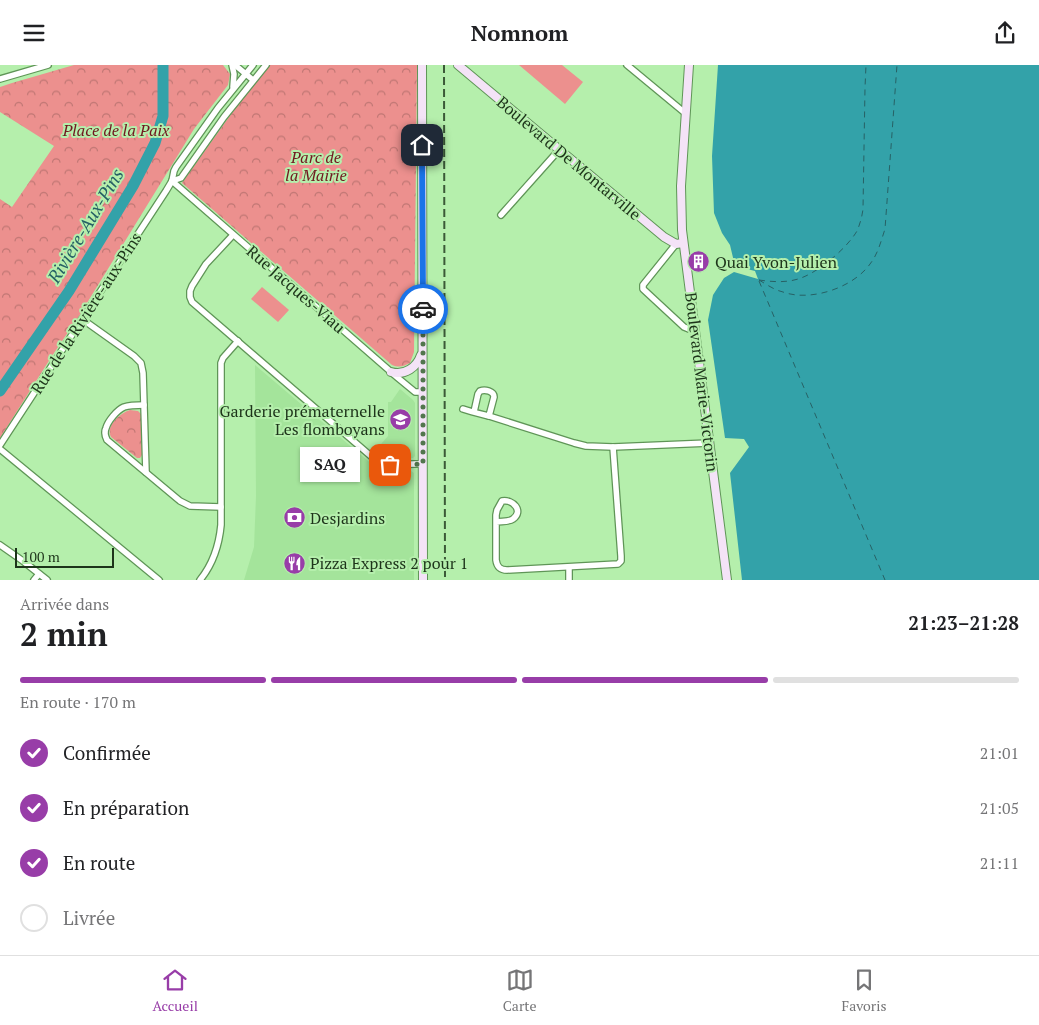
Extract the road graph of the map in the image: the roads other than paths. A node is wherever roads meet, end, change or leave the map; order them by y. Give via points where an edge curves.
1 (48, 65) edge
2 (233, 65) edge
3 (253, 65) edge
4 (266, 65) edge
5 (422, 65) edge
6 (458, 65) edge
7 (627, 65) edge
8 (689, 65) edge
9 (246, 74) junction
10 (0, 79) edge
11 (254, 81) junction
12 (233, 89) junction
13 (685, 113) junction
14 (559, 150) junction
15 (172, 181) junction
16 (501, 215) dead end
17 (234, 235) junction
18 (680, 243) junction
19 (82, 319) junction
20 (695, 329) junction
21 (238, 341) junction
22 (423, 351) junction
23 (391, 372) junction
24 (423, 392) junction
25 (144, 405) junction
26 (463, 409) dead end
27 (474, 412) junction
28 (489, 416) junction
29 (709, 443) junction
30 (0, 445) edge
31 (613, 447) junction
32 (0, 449) edge
33 (423, 464) junction
34 (146, 472) junction
35 (221, 507) junction
36 (496, 522) dead end
37 (0, 545) edge
38 (569, 567) junction
39 (39, 574) junction
40 (34, 580) edge
41 (47, 580) edge
42 (159, 580) edge
43 (200, 580) edge
44 (423, 580) edge
45 (569, 580) edge
46 (727, 580) edge

1 - 10 street
2 - 9 street
2 - 12 street
3 - 9 street, Rue de la Rivière-aux-Pins
4 - 11 street, Rue de la Rivière-aux-Pins
5 - 22 street
6 - 14 street, Boulevard De Montarville
7 - 13 street
8 - 13 street, Boulevard Marie-Victorin
9 - 11 street
9 - 12 street, Rue de la Rivière-aux-Pins
11 - 15 street, Rue de la Rivière-aux-Pins via 224,117 182,178
12 - 15 street, Rue de la Rivière-aux-Pins via 176,167
13 - 18 street, Boulevard Marie-Victorin
14 - 16 street
14 - 18 street, Boulevard De Montarville via 664,237
15 - 17 street, Rue Jacques-Viau
15 - 19 street, Rue de la Rivière-aux-Pins
17 - 21 street via 206,264 192,286 190,297
17 - 23 street, Rue Jacques-Viau
18 - 20 street, Boulevard Marie-Victorin
18 - 20 street via 643,285 643,289 684,327
19 - 25 street via 141,363
19 - 30 street, Rue de la Rivière-aux-Pins
20 - 29 street, Boulevard Marie-Victorin
21 - 33 street via 372,457 390,465
21 - 35 street via 221,363
22 - 23 street via 414,367 399,374
22 - 24 street
23 - 24 street, Rue Jacques-Viau via 415,392
24 - 33 street
25 - 34 street
25 - 34 street via 118,411 106,425 105,435
26 - 27 street
27 - 28 street
27 - 28 street via 478,394 483,390 490,391 494,395
28 - 31 street via 574,443
29 - 31 street
29 - 46 street, Boulevard Marie-Victorin
31 - 38 street via 620,561 618,564
32 - 42 street
33 - 44 street
34 - 35 street via 185,504
35 - 43 street via 216,551
36 - 38 street via 498,567 506,570
37 - 39 street
38 - 45 street
39 - 40 street
39 - 41 street

